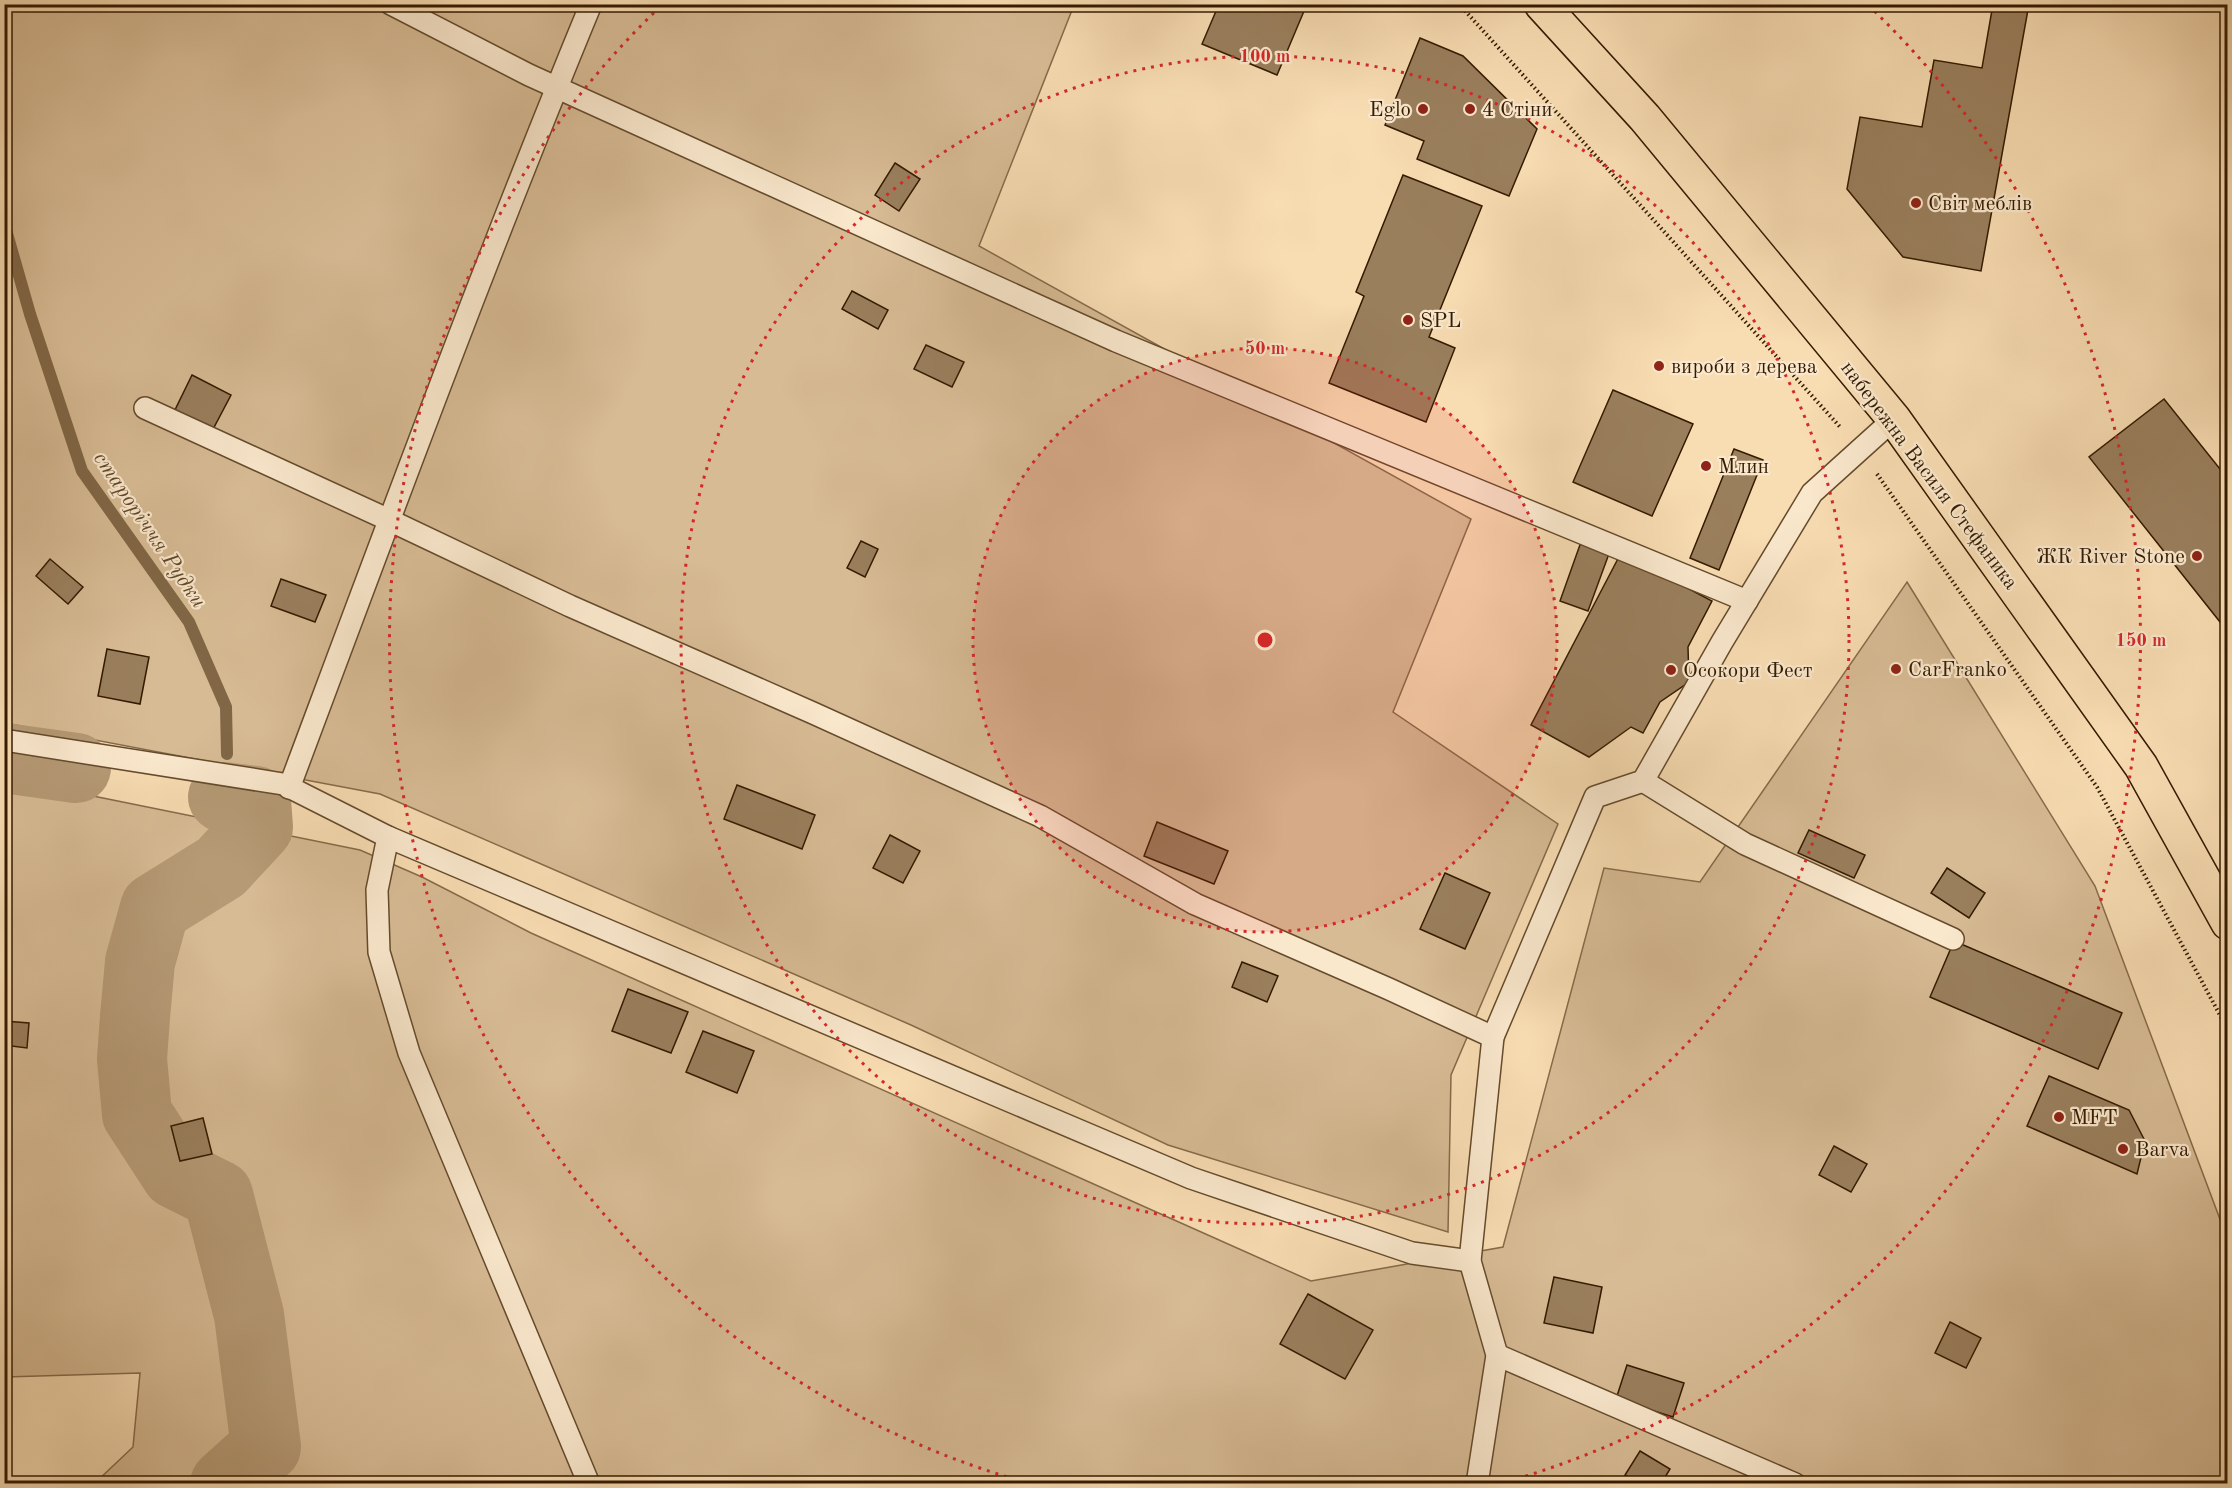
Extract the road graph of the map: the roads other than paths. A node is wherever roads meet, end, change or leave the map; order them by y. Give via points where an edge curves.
1 (391, 4) edge
2 (591, 4) edge
3 (1541, 4) edge
4 (556, 88) junction
5 (145, 408) dead end
6 (1893, 419) junction
7 (389, 520) junction
8 (1747, 601) junction
9 (4, 740) edge
10 (1643, 781) junction
11 (289, 788) junction
12 (388, 837) junction
13 (2228, 923) edge
14 (1953, 939) dead end
15 (1493, 1037) junction
16 (1470, 1261) junction
17 (1497, 1355) junction
18 (589, 1484) edge
19 (1478, 1484) edge
20 (1795, 1484) edge

1 - 4 lane
2 - 4 lane
3 - 6 main road, набережна Василя Стефаника via 1646,118
4 - 7 lane
4 - 8 lane via 1116,340
5 - 7 lane
6 - 8 lane via 1812,493
6 - 13 main road, набережна Василя Стефаника via 2141,766
7 - 11 lane
7 - 15 lane via 570,606 1040,816 1196,904
8 - 10 lane
9 - 11 lane
10 - 14 lane via 1745,844
10 - 15 lane via 1595,797
11 - 12 lane
12 - 16 lane via 1191,1178 1412,1253
12 - 18 lane via 377,890 379,952 409,1053
15 - 16 lane
16 - 17 lane
17 - 19 lane
17 - 20 lane

